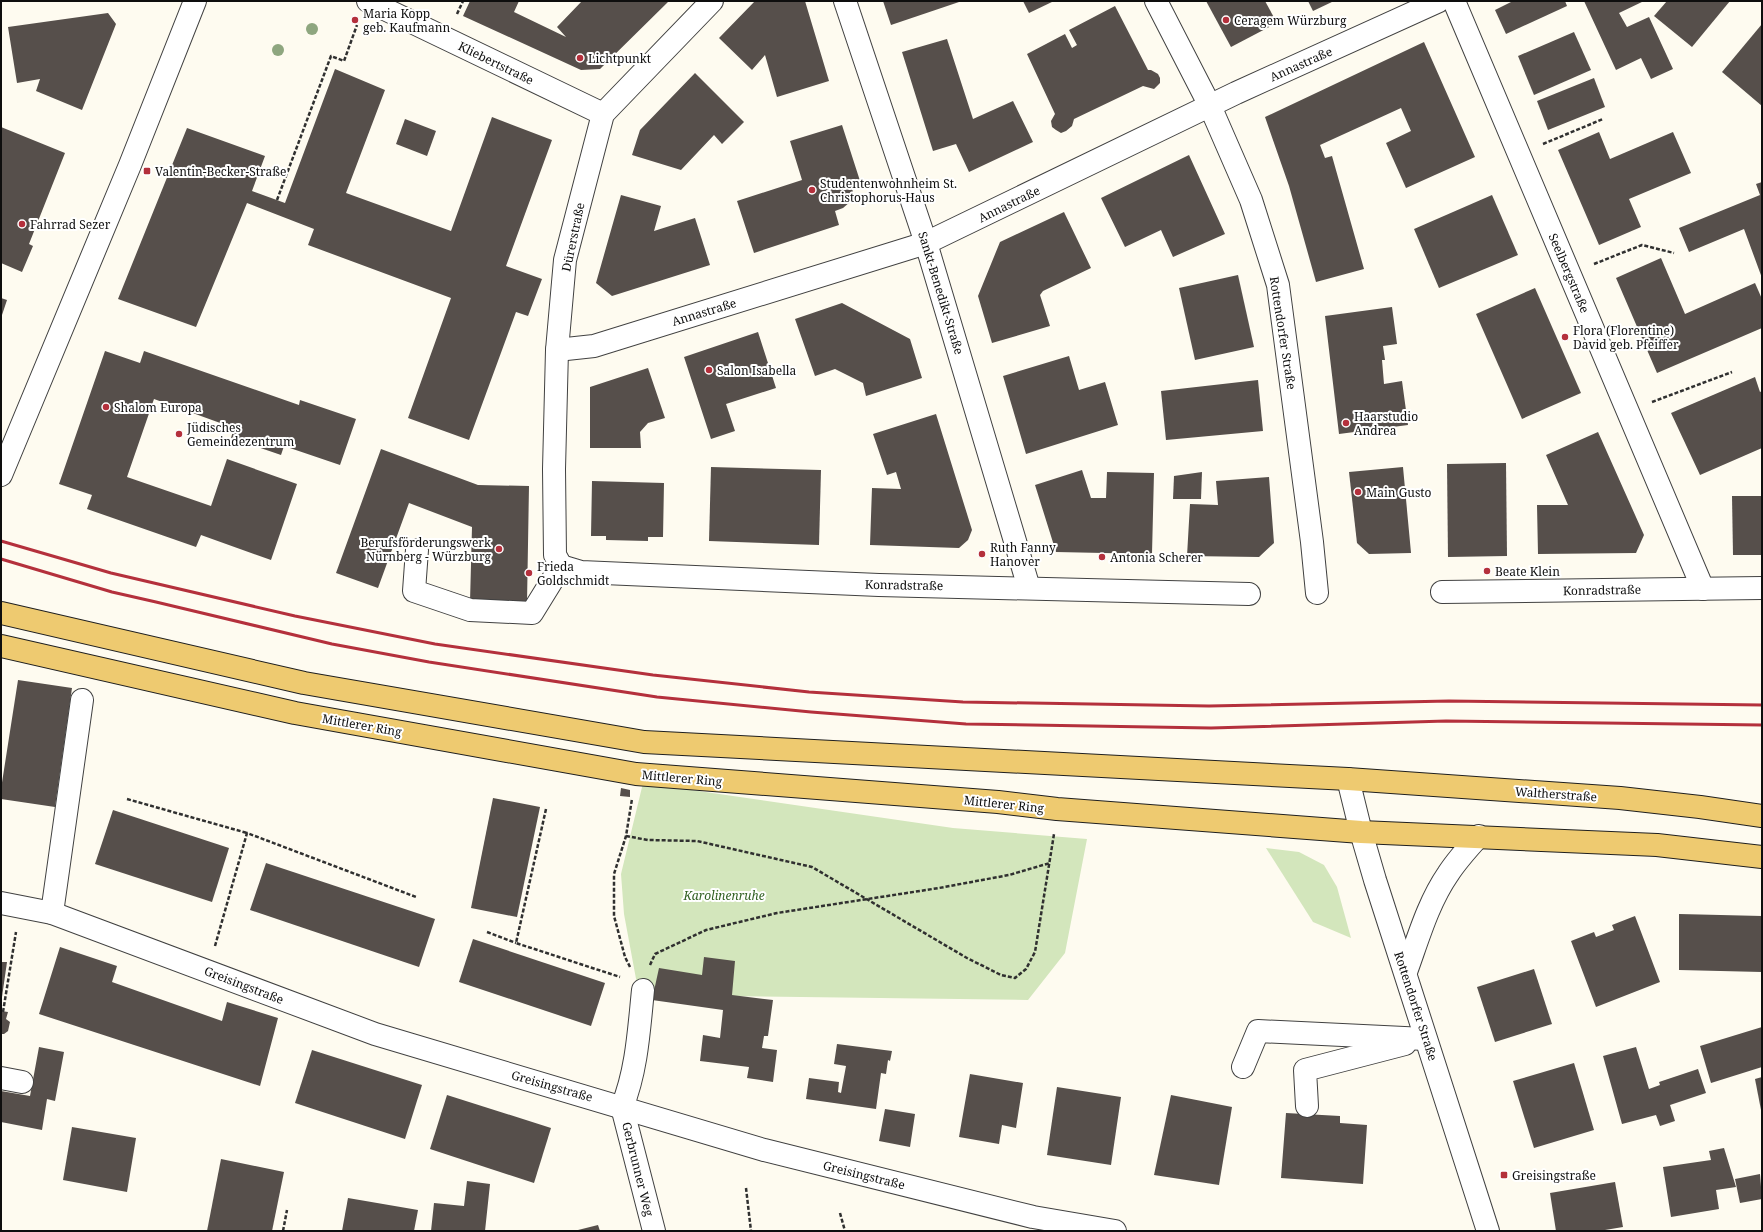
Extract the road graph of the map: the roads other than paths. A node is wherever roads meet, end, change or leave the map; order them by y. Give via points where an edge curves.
1 (195, 1) edge
2 (368, 1) edge
3 (712, 1) edge
4 (845, 1) edge
5 (1156, 1) edge
6 (1439, 1) edge
7 (1454, 1) edge
8 (1210, 106) junction
9 (603, 114) junction
10 (926, 243) junction
11 (557, 350) junction
12 (1, 475) edge
13 (417, 550) dead end
14 (561, 566) junction
15 (1028, 588) junction
16 (1762, 588) edge
17 (1703, 589) junction
18 (1442, 592) dead end
19 (1317, 593) dead end
20 (1249, 594) dead end
21 (9, 615) edge
22 (7, 648) edge
23 (82, 700) dead end
24 (1348, 779) junction
25 (1762, 816) edge
26 (1360, 832) junction
27 (1479, 836) junction
28 (1762, 857) edge
29 (10, 904) edge
30 (52, 913) junction
31 (1406, 972) junction
32 (638, 981) road end
33 (1425, 1039) junction
34 (1243, 1067) dead end
35 (1307, 1106) dead end
36 (622, 1107) junction
37 (1034, 1224) edge
38 (654, 1231) edge
39 (1115, 1231) edge
40 (1488, 1231) edge

1 - 12 street
2 - 9 street, Kliebertstraße
3 - 9 street, Dürerstraße
4 - 10 street, Sankt-Benedikt-Straße
5 - 8 street, Rottendorfer Straße
6 - 8 street, Annastraße
7 - 17 street, Seelbergstraße
8 - 10 street, Annastraße
8 - 19 street, Rottendorfer Straße via 1251,200 1278,285
9 - 11 street, Dürerstraße via 565,260
10 - 11 street, Annastraße via 594,346
10 - 15 street, Sankt-Benedikt-Straße
11 - 14 street, Dürerstraße via 555,555
13 - 14 street via 414,591 470,610 532,613
14 - 15 street, Konradstraße via 581,572 878,585
15 - 20 street, Konradstraße
16 - 17 street, Konradstraße
17 - 18 street, Konradstraße
21 - 24 main road via 304,684 644,742
22 - 26 main road, Mittlerer Ring via 295,713 636,774
23 - 30 street
24 - 25 main road, Waltherstraße via 1620,798
24 - 26 street, Rottendorfer Straße
26 - 27 main road
26 - 31 street, Rottendorfer Straße
27 - 28 main road via 1658,846
27 - 31 street via 1447,874 1431,903
29 - 30 street, Greisingstraße
30 - 36 street, Greisingstraße via 375,1034
31 - 33 street, Rottendorfer Straße
32 - 36 street via 636,1055
33 - 34 street via 1258,1031
33 - 35 street via 1306,1070
33 - 40 street, Rottendorfer Straße
36 - 37 street, Greisingstraße via 764,1150
36 - 38 street, Gerbrunner Weg
37 - 39 street, Greisingstraße

